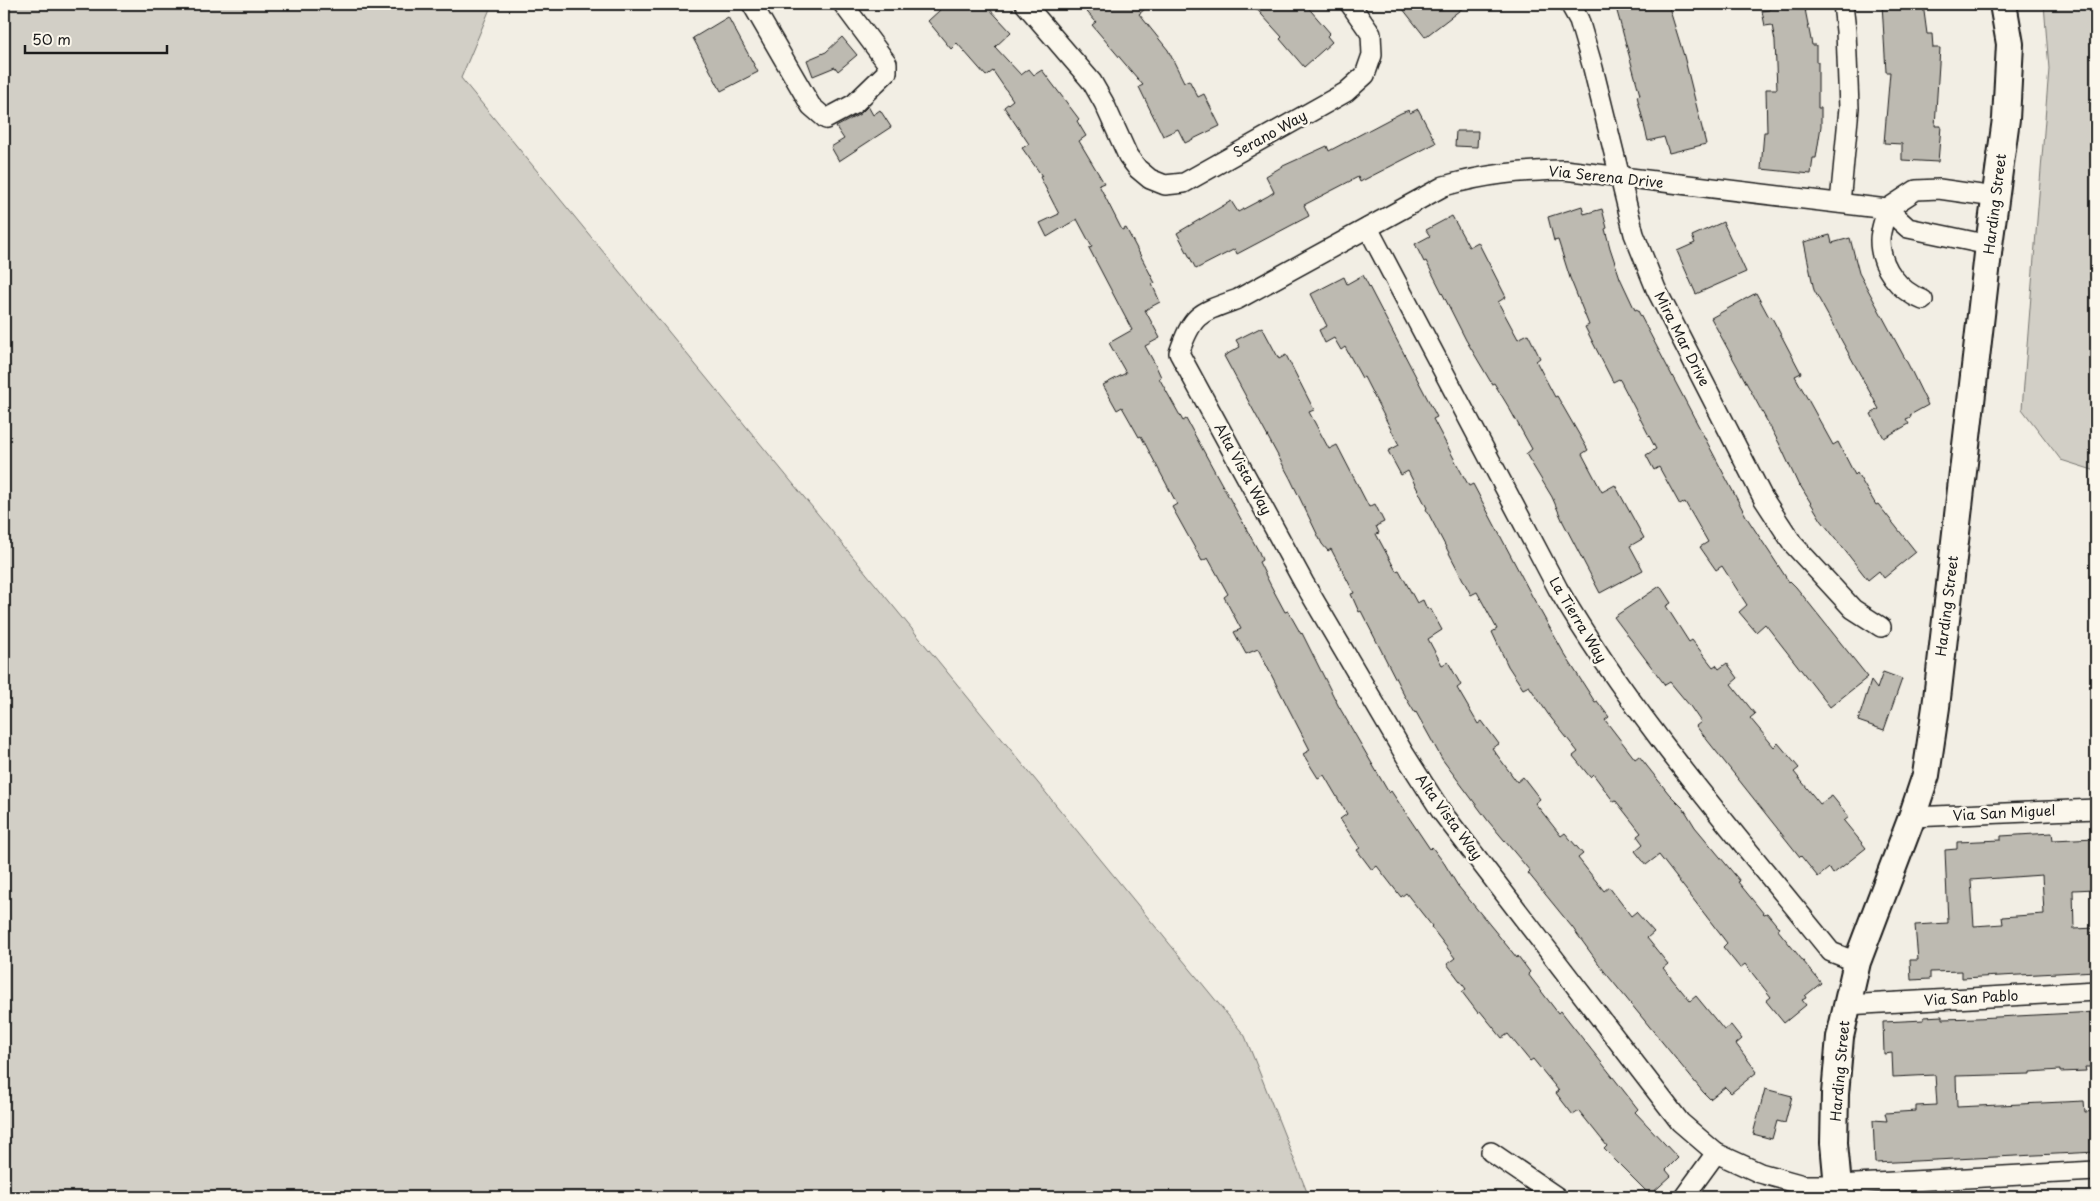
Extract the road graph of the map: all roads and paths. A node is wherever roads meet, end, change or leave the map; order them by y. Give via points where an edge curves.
1 (752, 4) edge
2 (843, 4) edge
3 (1025, 4) edge
4 (1350, 4) edge
5 (1570, 4) edge
6 (1843, 4) edge
7 (2003, 4) edge
8 (1621, 178) junction
9 (1995, 197) junction
10 (1840, 203) junction
11 (1887, 210) junction
12 (1368, 228) junction
13 (1989, 246) junction
14 (1923, 300) dead end
15 (1186, 333) joint
16 (1881, 627) dead end
17 (2096, 809) edge
18 (1912, 817) junction
19 (1857, 962) junction
20 (2096, 991) edge
21 (1846, 1005) junction
22 (1491, 1152) dead end
23 (1716, 1153) junction
24 (2096, 1171) edge
25 (1838, 1191) edge
26 (1557, 1197) edge
27 (1684, 1197) edge

1 - 2 street via 811,106 826,119 854,104 888,72 886,63
3 - 4 street, Serano Way via 1092,82 1138,170 1165,185 1184,183 1346,92 1365,76 1372,55 1372,34
5 - 8 street, Mira Mar Drive via 1579,20
6 - 10 street via 1849,108
7 - 9 street, Harding Street via 2010,44 2006,119
8 - 10 street, Via Serena Drive
8 - 12 street, Via Serena Drive via 1564,170 1477,176 1444,186
8 - 16 street, Mira Mar Drive via 1634,234 1656,289 1763,498 1793,544 1853,608
9 - 11 street via 1939,189 1916,190
9 - 13 street, Harding Street
10 - 11 street, Via Serena Drive
11 - 13 street via 1908,228
11 - 14 street via 1880,239 1884,260 1893,279 1909,295
12 - 15 street, Via Serena Drive via 1238,300 1215,307 1196,318
12 - 19 street, La Tierra Way via 1587,638 1648,725 1831,952
13 - 18 street, Harding Street via 1936,707 1926,774
15 - 23 street, Alta Vista Way via 1179,353 1188,371 1304,583 1405,756 1441,811 1680,1122
17 - 18 street, Via San Miguel
18 - 19 street, Harding Street
19 - 21 street, Harding Street
20 - 21 street, Via San Pablo
21 - 25 street, Harding Street via 1835,1094
22 - 26 street
23 - 25 street, Alta Vista Way via 1760,1173
23 - 27 street
24 - 25 street, Alta Vista Way

